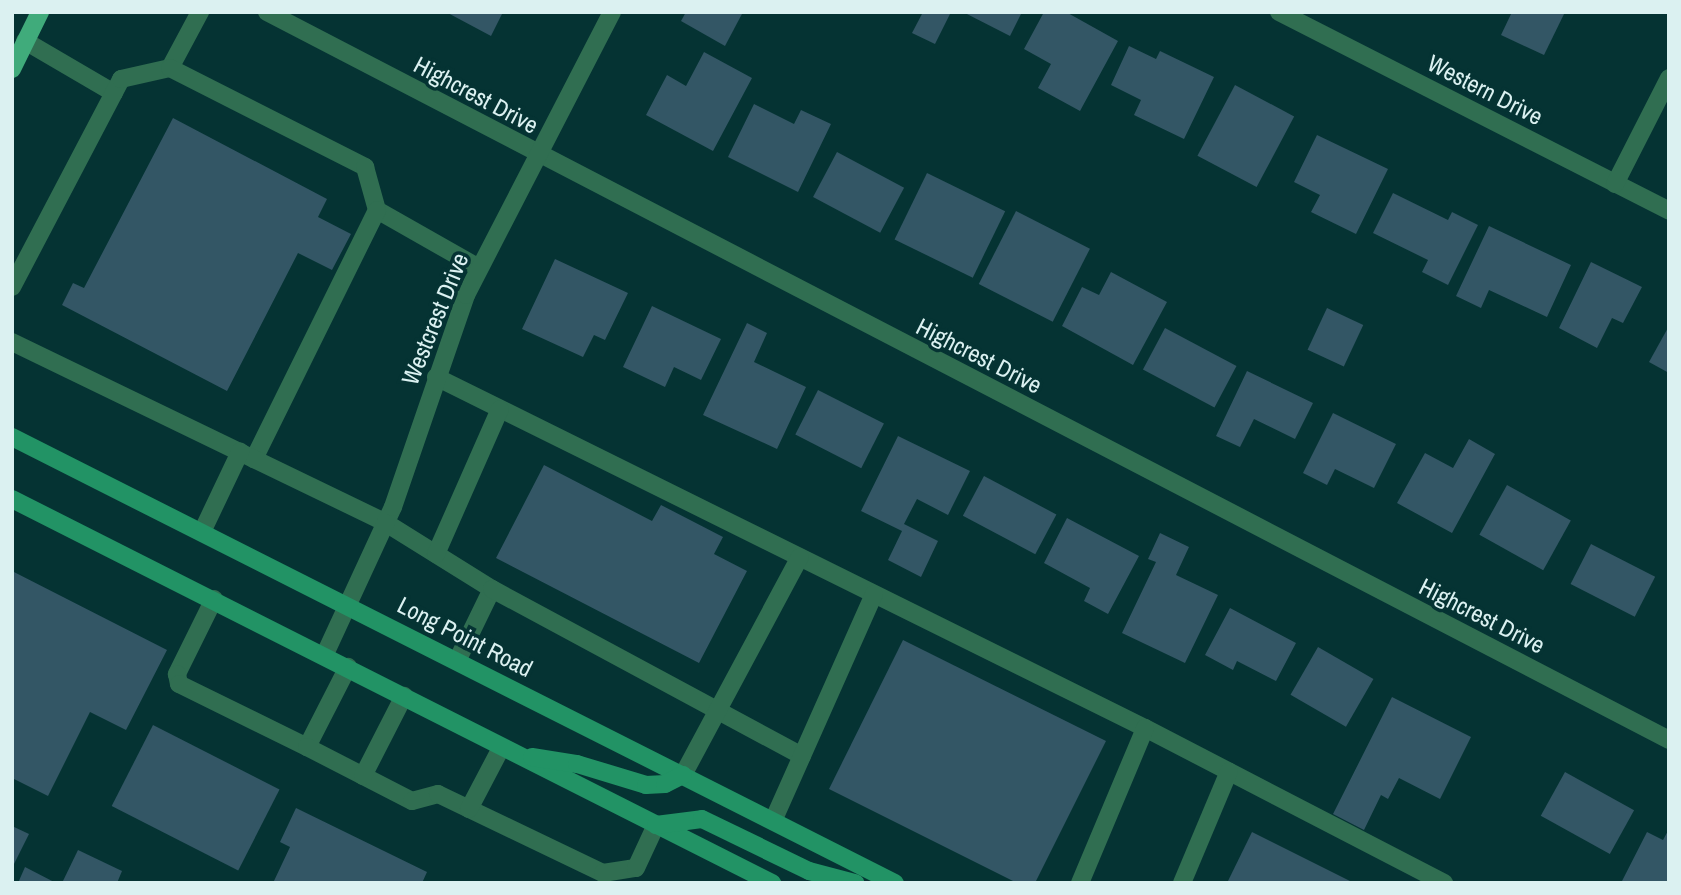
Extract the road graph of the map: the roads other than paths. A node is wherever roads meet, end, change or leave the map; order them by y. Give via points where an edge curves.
1 (40, 12) edge
2 (200, 12) edge
3 (612, 12) edge
4 (1279, 12) edge
5 (272, 13) edge
6 (25, 41) junction
7 (170, 68) junction
8 (12, 69) edge
9 (1669, 78) edge
10 (114, 93) junction
11 (538, 156) junction
12 (1615, 184) junction
13 (377, 210) junction
14 (1669, 211) edge
15 (479, 268) junction
16 (12, 287) edge
17 (12, 342) edge
18 (436, 377) junction
19 (500, 408) junction
20 (12, 437) edge
21 (247, 456) junction
22 (12, 499) edge
23 (386, 523) junction
24 (202, 532) junction
25 (436, 554) junction
26 (800, 557) junction
27 (492, 589) junction
28 (874, 594) junction
29 (214, 599) junction
30 (347, 605) junction
31 (325, 654) junction
32 (457, 661) junction
33 (348, 667) junction
34 (404, 696) junction
35 (718, 711) junction
36 (1145, 728) junction
37 (1669, 740) edge
38 (307, 747) junction
39 (508, 751) junction
40 (802, 756) junction
41 (1228, 771) junction
42 (683, 775) junction
43 (363, 776) junction
44 (469, 809) junction
45 (773, 821) junction
46 (656, 825) junction
47 (772, 883) edge
48 (855, 883) edge
49 (895, 883) edge
50 (1080, 883) edge
51 (1182, 883) edge
52 (1444, 883) edge

1 - 6 main road
2 - 7 street
3 - 11 street, Westcrest Drive
4 - 12 street, Western Drive
5 - 11 street, Highcrest Drive
6 - 8 main road
6 - 10 street
7 - 10 street via 121,79
7 - 13 street via 365,167
9 - 12 street
10 - 16 street
11 - 15 street, Westcrest Drive
11 - 37 street, Highcrest Drive
12 - 14 street, Western Drive
13 - 15 street
13 - 21 street
15 - 18 street, Westcrest Drive
17 - 21 street
18 - 19 street
18 - 23 street, Westcrest Drive
19 - 25 street
19 - 26 street
20 - 24 main road, Long Point Road
21 - 23 street
21 - 24 street
22 - 29 main road
23 - 25 street
23 - 30 street, Westcrest Drive
24 - 30 main road, Long Point Road
25 - 27 street
26 - 28 street
26 - 35 street
27 - 32 street
27 - 35 street
28 - 36 street
28 - 40 street
29 - 31 main road
29 - 38 street via 177,674 179,684
30 - 31 street, Westcrest Drive
30 - 32 main road, Long Point Road
31 - 33 main road
32 - 42 main road, Long Point Road
33 - 34 main road
33 - 38 street
34 - 39 main road
34 - 43 street
35 - 40 street
35 - 42 street
36 - 41 street
36 - 50 street
38 - 43 street
39 - 42 main road via 577,764 646,785 665,784
39 - 44 street
39 - 46 main road
40 - 45 street
41 - 51 street
41 - 52 street
42 - 45 main road, Long Point Road
43 - 44 street via 412,801 438,794
44 - 46 street via 603,873 636,868
45 - 49 main road, Long Point Road
46 - 47 main road
46 - 48 main road via 702,819 809,871

